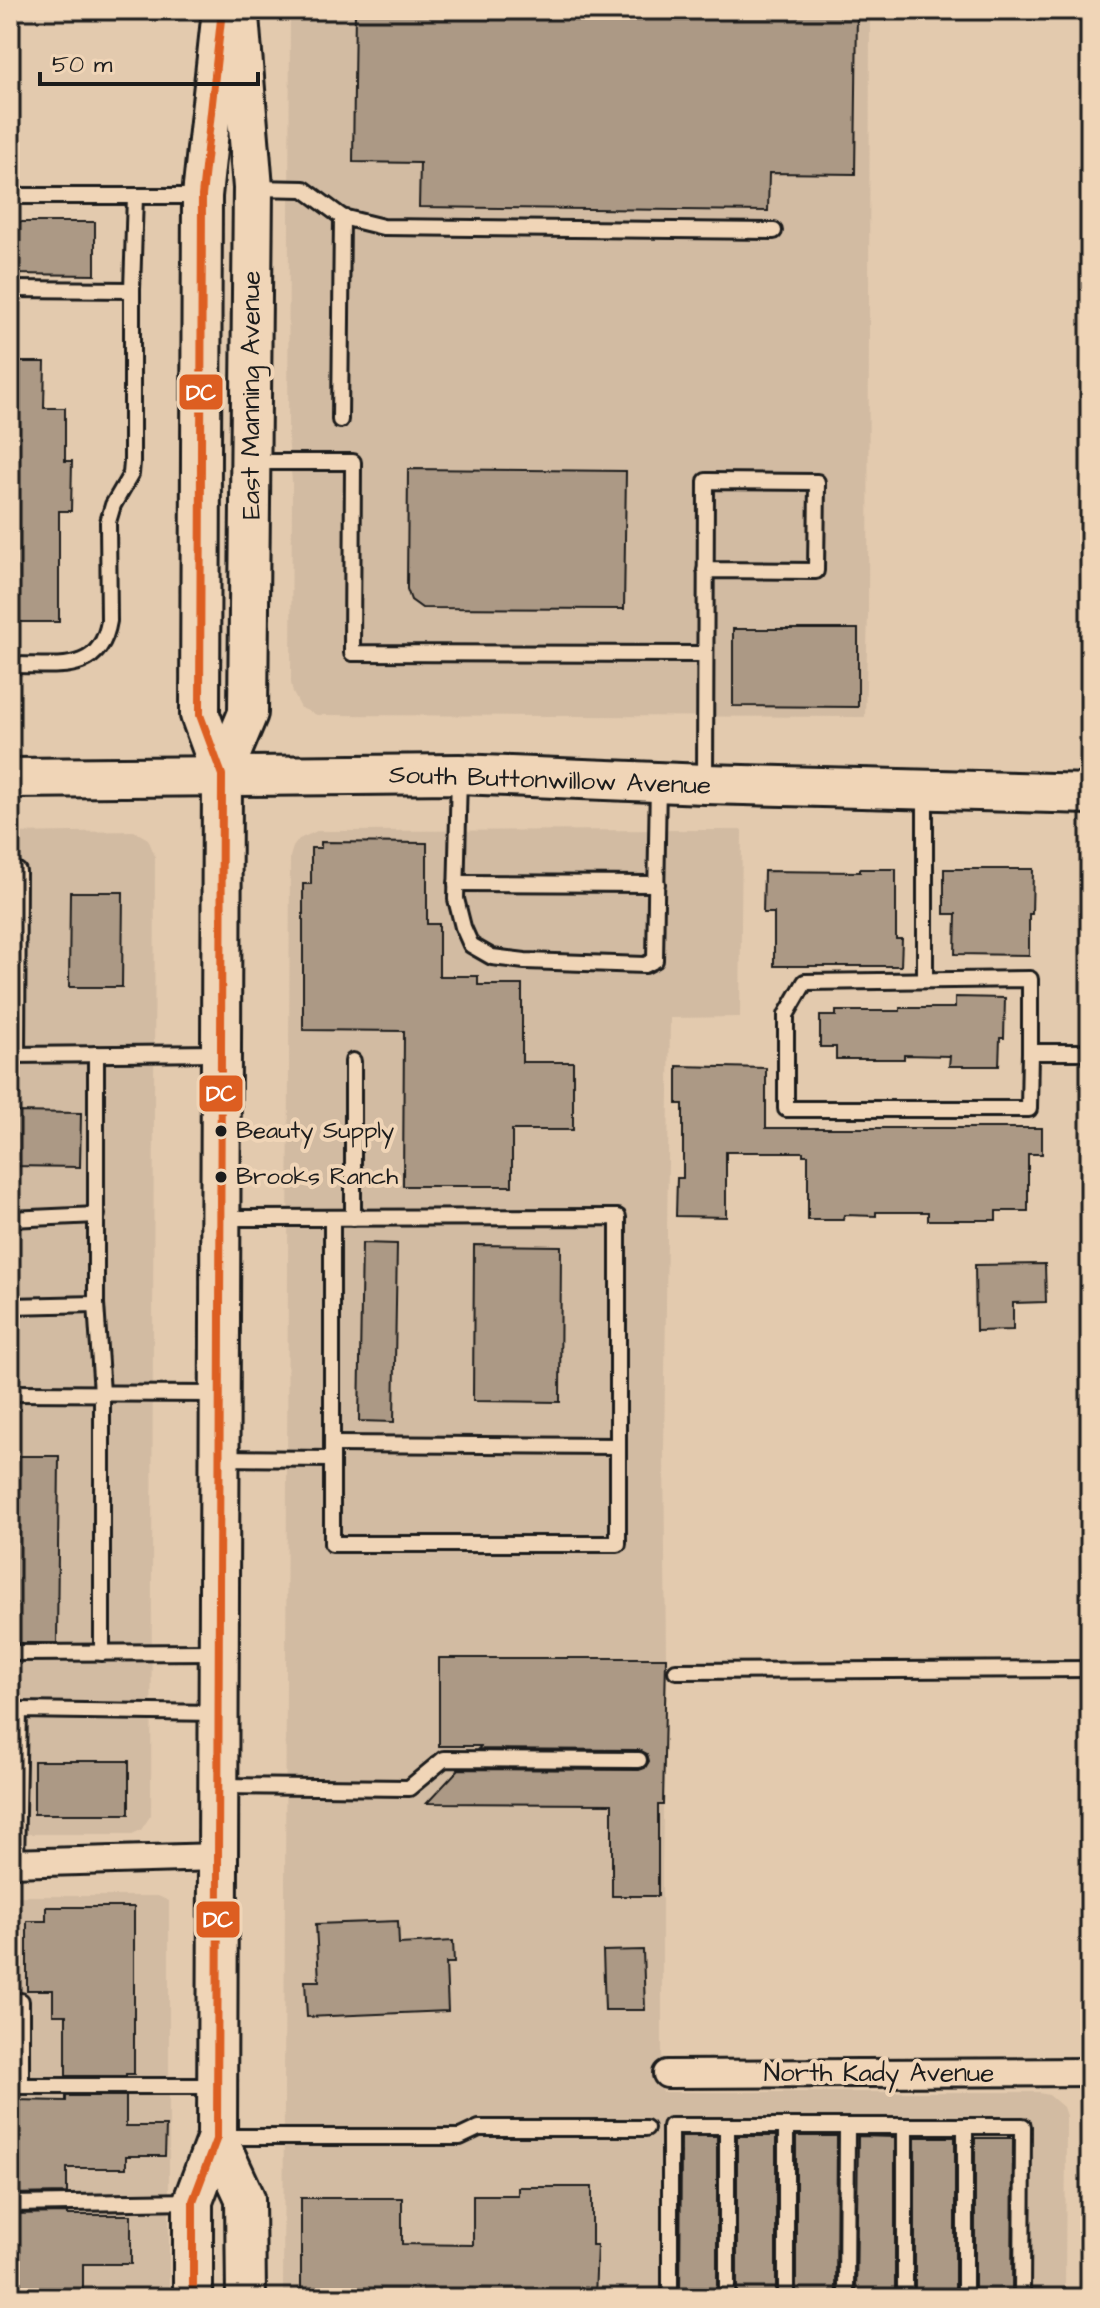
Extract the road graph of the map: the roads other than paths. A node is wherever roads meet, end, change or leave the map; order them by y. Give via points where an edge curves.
1 (222, 10) edge
2 (238, 10) edge
3 (253, 188) junction
4 (10, 196) edge
5 (135, 196) junction
6 (202, 196) junction
7 (342, 217) junction
8 (774, 231) dead end
9 (10, 289) edge
10 (132, 290) junction
11 (340, 420) dead end
12 (251, 453) junction
13 (705, 570) junction
14 (704, 654) junction
15 (10, 665) edge
16 (459, 774) junction
17 (222, 775) junction
18 (10, 778) edge
19 (658, 782) junction
20 (705, 784) junction
21 (925, 790) junction
22 (1090, 794) edge
23 (10, 871) edge
24 (456, 883) junction
25 (657, 884) junction
26 (925, 980) junction
27 (1030, 1052) junction
28 (1090, 1052) edge
29 (220, 1053) junction
30 (96, 1054) junction
31 (14, 1055) edge
32 (353, 1061) dead end
33 (97, 1215) junction
34 (220, 1218) junction
35 (332, 1218) junction
36 (353, 1218) junction
37 (10, 1219) edge
38 (96, 1304) junction
39 (10, 1306) edge
40 (10, 1393) edge
41 (102, 1393) junction
42 (219, 1394) junction
43 (618, 1446) junction
44 (332, 1451) junction
45 (219, 1458) junction
46 (218, 1652) junction
47 (10, 1653) edge
48 (102, 1653) junction
49 (1090, 1669) edge
50 (676, 1671) dead end
51 (218, 1713) junction
52 (639, 1760) dead end
53 (218, 1786) junction
54 (218, 1857) junction
55 (13, 1863) edge
56 (21, 2001) dead end
57 (1090, 2072) edge
58 (667, 2074) dead end
59 (16, 2086) edge
60 (217, 2086) junction
61 (727, 2126) junction
62 (786, 2126) junction
63 (847, 2126) junction
64 (905, 2126) junction
65 (965, 2126) junction
66 (646, 2128) dead end
67 (217, 2137) junction
68 (193, 2201) junction
69 (10, 2204) edge
70 (193, 2298) edge
71 (246, 2298) edge
72 (670, 2298) edge
73 (727, 2298) edge
74 (786, 2298) edge
75 (846, 2298) edge
76 (905, 2298) edge
77 (965, 2298) edge
78 (1022, 2298) edge

1 - 6 main road, East Manning Avenue
2 - 3 main road, East Manning Avenue
3 - 7 lane via 304,189
3 - 12 main road, East Manning Avenue
4 - 5 lane
5 - 6 lane
5 - 10 lane
6 - 12 main road via 221,202 225,211 228,368
6 - 17 main road, East Manning Avenue via 200,715
7 - 8 lane via 383,227
7 - 11 lane
9 - 10 lane
10 - 15 lane via 132,462 108,522 107,634 89,659
12 - 14 lane via 353,462 352,653
12 - 17 main road, East Manning Avenue via 248,713
13 - 13 lane via 706,481 817,482 816,571
13 - 14 lane
14 - 20 lane
16 - 17 main road, South Buttonwillow Avenue
16 - 19 main road, South Buttonwillow Avenue
16 - 24 lane
17 - 18 main road, South Buttonwillow Avenue
17 - 29 main road, East Manning Avenue
19 - 20 main road, South Buttonwillow Avenue
19 - 25 lane
20 - 21 main road, South Buttonwillow Avenue
21 - 22 main road, South Buttonwillow Avenue
21 - 26 lane
23 - 31 lane via 18,871
24 - 25 lane
24 - 25 lane via 471,945 492,957 645,965 655,960
26 - 27 lane via 1030,979
26 - 27 lane via 805,982 786,1015 786,1109 1029,1109
27 - 28 lane
29 - 30 lane
29 - 34 main road, East Manning Avenue
30 - 31 lane
30 - 33 lane
32 - 36 lane
33 - 37 lane
33 - 38 lane
34 - 35 lane
34 - 42 main road, East Manning Avenue
35 - 36 lane
35 - 44 lane
36 - 43 lane via 618,1217
38 - 39 lane
38 - 41 lane
40 - 41 lane
41 - 42 lane
41 - 48 lane
42 - 45 main road, East Manning Avenue
43 - 44 lane
43 - 44 lane via 618,1544 332,1544
44 - 45 lane
45 - 46 main road, East Manning Avenue
46 - 48 lane
46 - 51 main road, East Manning Avenue
47 - 48 lane
49 - 50 lane
51 - 53 main road, East Manning Avenue
51 - 55 lane via 19,1710
52 - 53 lane via 444,1759 409,1788
53 - 54 main road, East Manning Avenue
54 - 55 street
54 - 60 main road, East Manning Avenue
56 - 59 lane
57 - 58 street, North Kady Avenue
59 - 60 lane
60 - 67 main road, East Manning Avenue
61 - 62 lane
61 - 72 lane via 670,2126
61 - 73 lane
62 - 63 lane
62 - 74 lane
63 - 64 lane
63 - 75 lane
64 - 65 lane
64 - 76 lane
65 - 77 lane
65 - 78 lane via 1023,2126
66 - 67 lane via 479,2128 460,2137
67 - 68 main road, East Manning Avenue
67 - 71 main road, East Manning Avenue via 245,2198
68 - 69 lane
68 - 70 main road, East Manning Avenue

